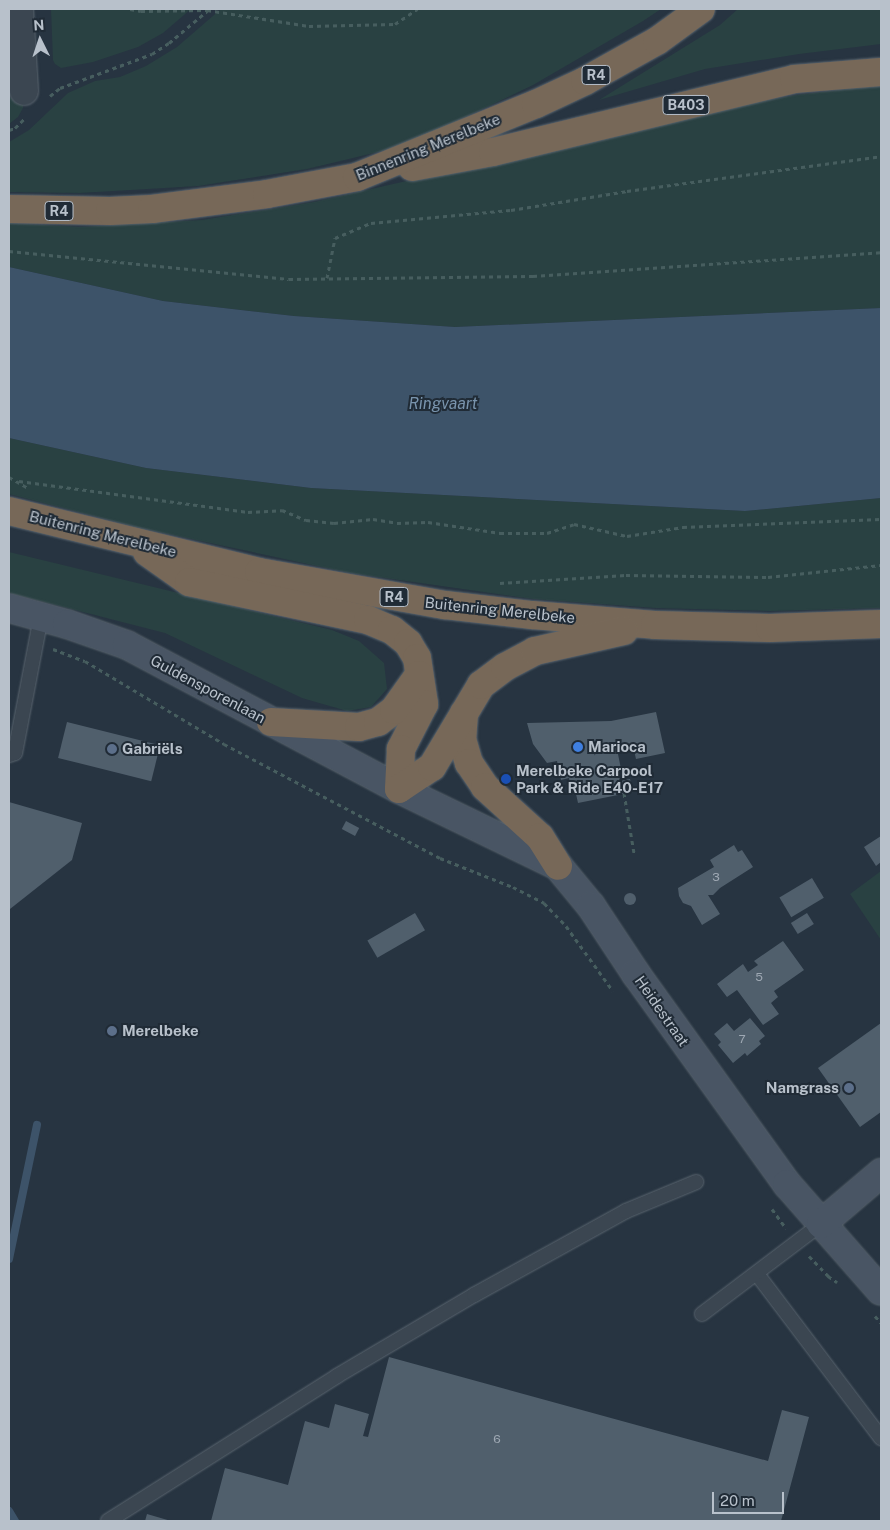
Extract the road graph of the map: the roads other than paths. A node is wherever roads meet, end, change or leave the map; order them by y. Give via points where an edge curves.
1 (19, 9) edge
2 (702, 9) edge
3 (881, 72) edge
4 (36, 95) road end
5 (356, 177) junction
6 (9, 209) edge
7 (9, 511) edge
8 (136, 544) junction
9 (9, 608) edge
10 (41, 617) junction
11 (655, 624) junction
12 (881, 624) edge
13 (419, 675) junction
14 (464, 711) junction
15 (271, 722) junction
16 (9, 755) edge
17 (399, 790) junction
18 (558, 866) junction
19 (881, 1173) edge
20 (696, 1182) dead end
21 (821, 1224) junction
22 (757, 1274) junction
23 (881, 1291) edge
24 (702, 1314) dead end
25 (881, 1438) edge
26 (108, 1521) edge

1 - 4 street
2 - 5 highway, Binnenring Merelbeke / R4 via 657,41 586,81
3 - 5 highway, B403 via 794,79 493,152
5 - 6 highway, Binnenring Merelbeke / R4 via 267,194 152,209 110,212
7 - 8 highway, Buitenring Merelbeke / R4
8 - 11 highway, Buitenring Merelbeke / R4 via 259,572 445,605
8 - 13 highway via 189,582 368,620 392,630 408,643 417,658
9 - 10 main road, Guldensporenlaan
10 - 15 main road, Guldensporenlaan via 127,645
10 - 16 lane via 15,754
11 - 12 highway, Buitenring Merelbeke / R4 via 770,628
11 - 14 highway via 535,651 481,685
13 - 15 highway via 394,710 378,722 359,727
13 - 17 highway via 424,704 401,750
14 - 17 highway via 432,767
14 - 18 highway via 462,739 469,763 485,787 540,837
15 - 17 main road, Guldensporenlaan
17 - 18 main road, Heidestraat
18 - 21 main road, Heidestraat via 591,906 718,1092
19 - 21 main road
20 - 26 lane via 626,1211 474,1295 337,1376
21 - 22 lane
21 - 23 main road, Heidestraat
22 - 24 lane
22 - 25 lane

